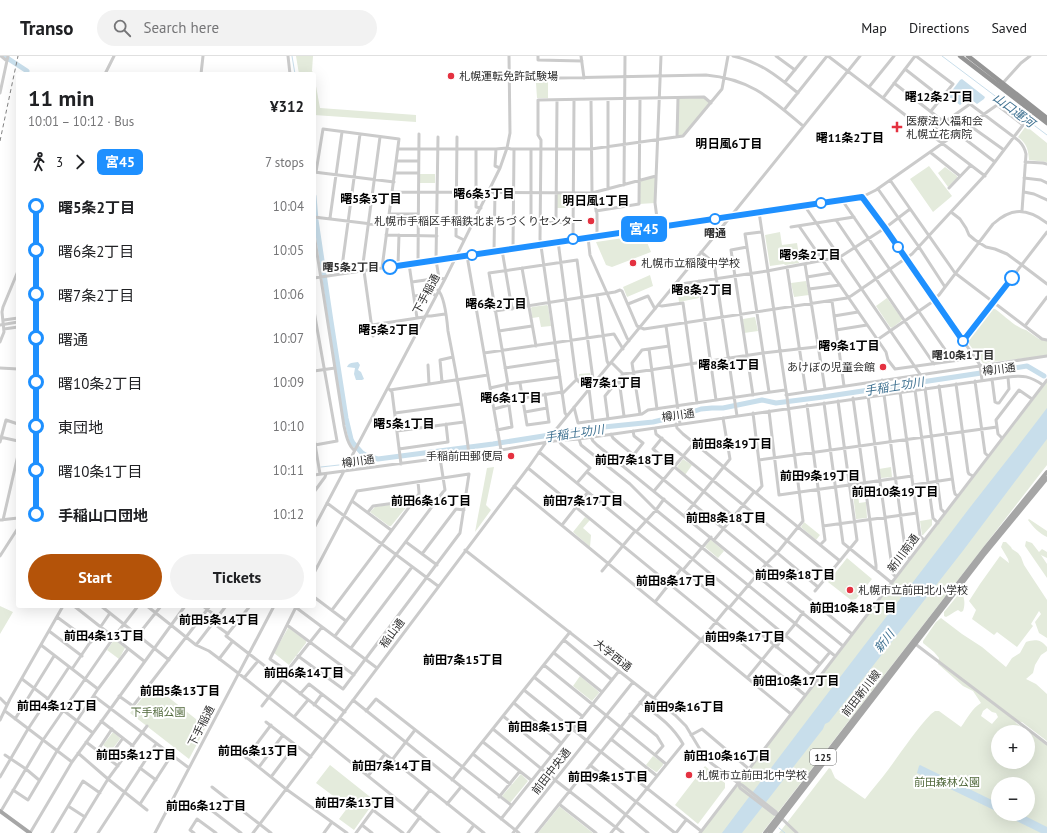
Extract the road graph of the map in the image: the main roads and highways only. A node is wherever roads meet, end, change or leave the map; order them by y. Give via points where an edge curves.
1 (960, 56) edge
2 (968, 56) edge
3 (1001, 85) junction
4 (1047, 118) edge
5 (1047, 124) edge
6 (1047, 472) edge
7 (1047, 478) edge
8 (914, 643) junction
9 (0, 811) edge
10 (778, 815) junction
11 (30, 833) edge
12 (765, 833) edge
13 (770, 833) edge

1 - 3 highway
2 - 3 highway
3 - 4 highway
3 - 5 highway
6 - 8 main road, 前田新川線 / 125 via 986,547
7 - 8 main road, 前田新川線 / 125
8 - 10 main road, 前田新川線 / 125
9 - 11 main road
10 - 12 main road, 前田新川線 / 125
10 - 13 main road, 前田新川線 / 125

